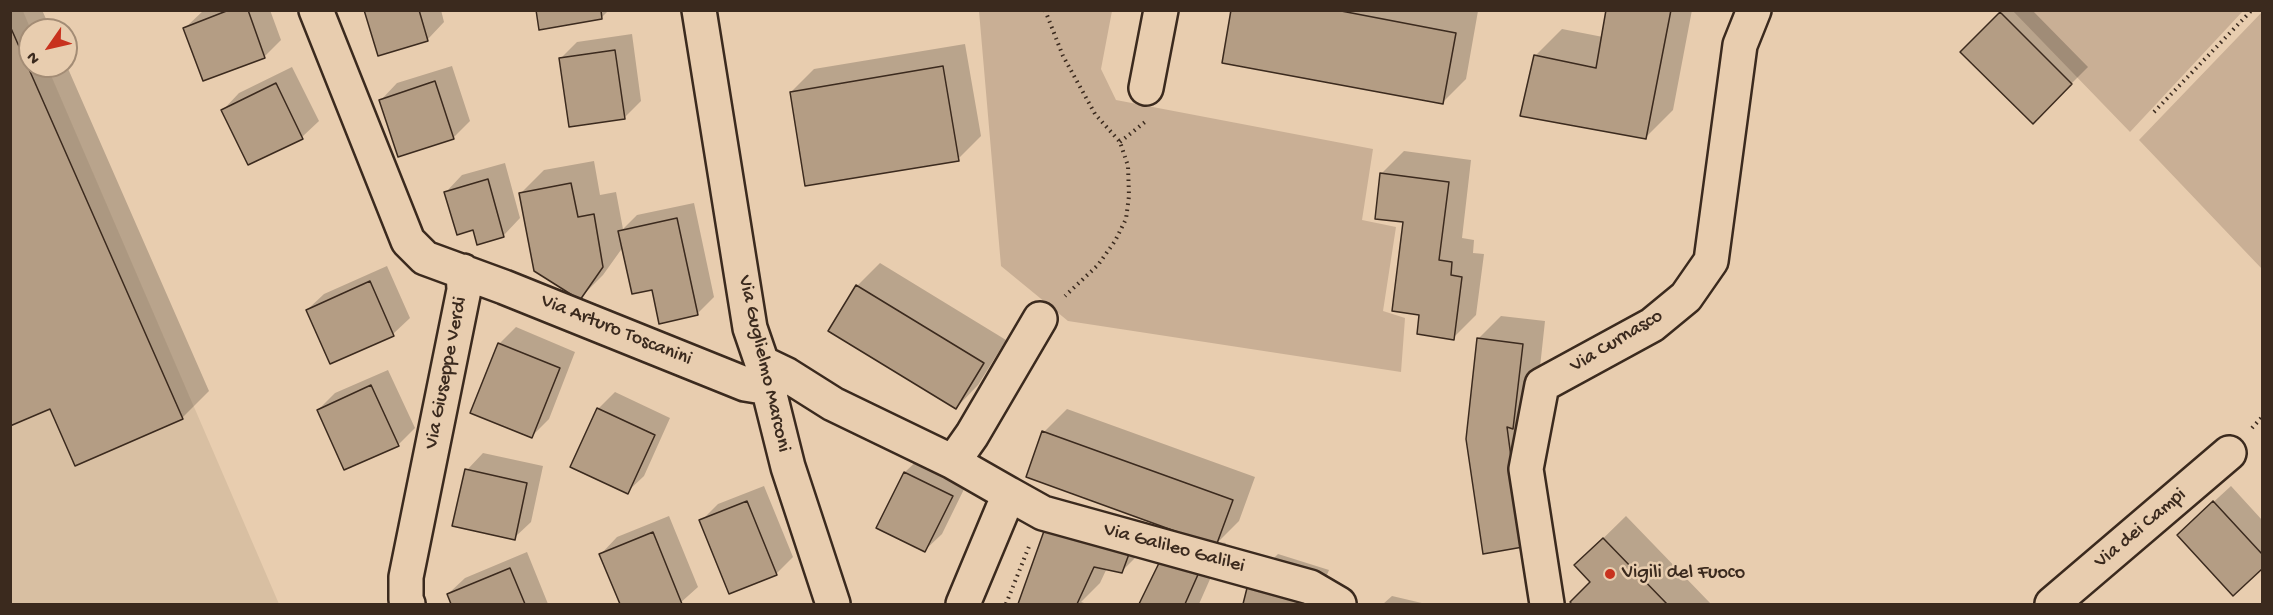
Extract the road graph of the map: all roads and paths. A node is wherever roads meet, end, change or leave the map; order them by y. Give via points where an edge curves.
1 (316, 10) edge
2 (699, 10) edge
3 (1045, 10) edge
4 (1161, 10) edge
5 (1754, 10) edge
6 (2252, 10) edge
7 (1146, 88) dead end
8 (2154, 112) dead end
9 (463, 271) junction
10 (1040, 319) joint
11 (766, 376) junction
12 (2229, 453) dead end
13 (953, 462) junction
14 (1009, 494) junction
15 (1043, 513) junction
16 (408, 604) edge
17 (833, 604) edge
18 (963, 604) edge
19 (1006, 604) edge
20 (1339, 604) edge
21 (1547, 604) edge
22 (2052, 604) edge

1 - 9 street, Via Giuseppe Verdi via 408,241 425,258
2 - 11 street, Via Guglielmo Marconi via 750,328
3 - 10 path via 1063,56 1095,114 1120,142 1128,166 1129,196 1126,219 1098,265
4 - 7 street
5 - 21 street, Via Curnasco via 1740,45 1711,261 1686,297 1652,325 1542,385 1526,469
6 - 8 path
9 - 11 street, Via Arturo Toscanini via 745,384
9 - 16 street, Via Giuseppe Verdi via 464,290 406,577
10 - 13 street
11 - 13 street, Via Arturo Toscanini via 787,375 832,404
11 - 17 street, Via Guglielmo Marconi via 788,467
12 - 22 street, Via dei Campi
13 - 14 street, Via Galileo Galilei
14 - 15 street, Via Galileo Galilei
14 - 18 street
15 - 19 path
15 - 20 street, Via Galileo Galilei via 1311,587

